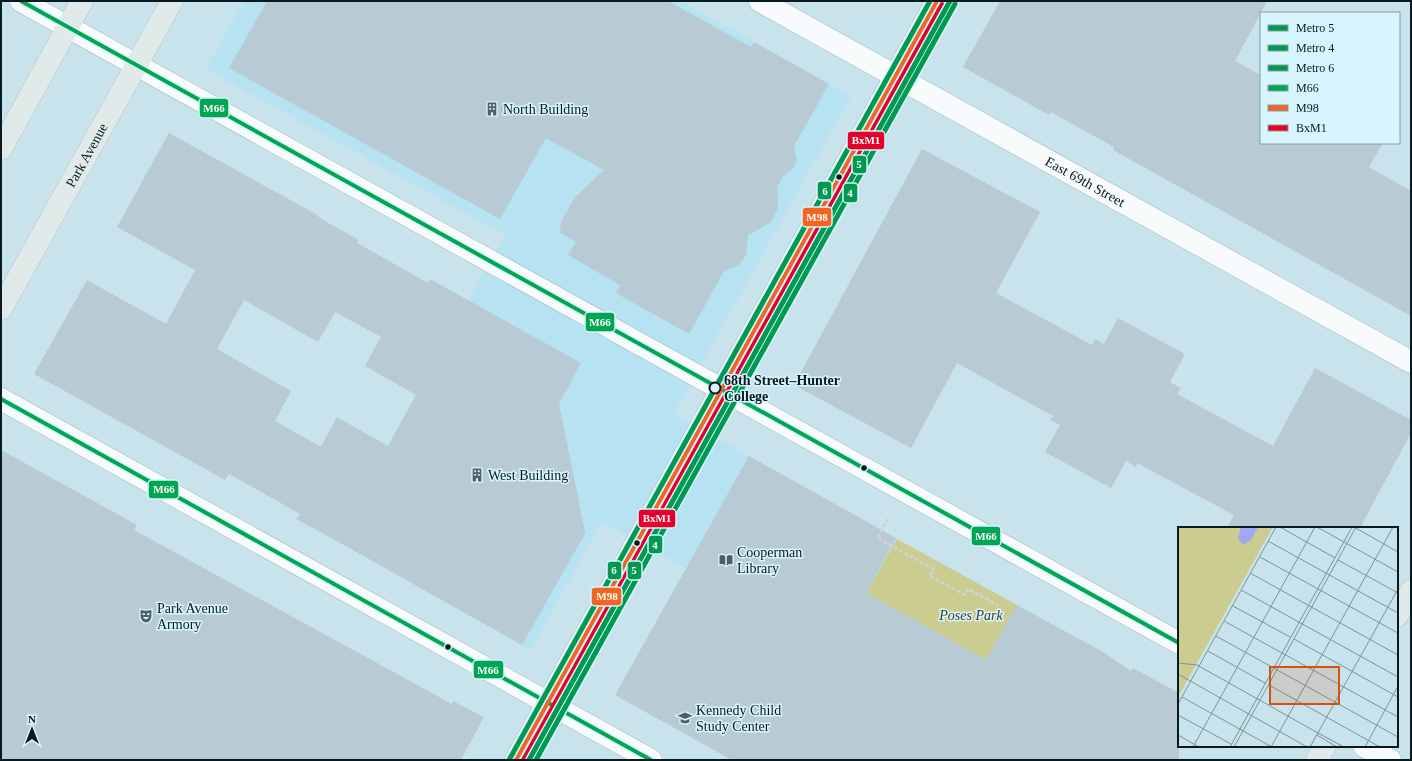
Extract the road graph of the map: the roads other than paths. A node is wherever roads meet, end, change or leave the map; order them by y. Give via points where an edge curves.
1 (21, 1) edge
2 (82, 1) edge
3 (172, 1) edge
4 (760, 1) edge
5 (937, 1) edge
6 (68, 27) junction
7 (137, 65) junction
8 (896, 76) junction
9 (1, 149) edge
10 (1, 309) edge
11 (1411, 362) edge
12 (722, 389) junction
13 (1, 399) edge
14 (1411, 591) edge
15 (1398, 614) edge
16 (1178, 642) edge
17 (548, 703) junction
18 (1324, 747) edge
19 (1366, 747) edge
20 (516, 760) edge
21 (651, 760) edge
22 (1317, 760) edge
23 (1390, 760) edge

1 - 6 street
2 - 6 main road
3 - 7 main road, Park Avenue
4 - 8 street, East 69th Street
5 - 8 street
6 - 7 street
6 - 9 main road
7 - 10 main road, Park Avenue
7 - 12 street
8 - 11 street, East 69th Street
8 - 12 street
12 - 16 street
12 - 17 street
13 - 17 street
14 - 15 main road
17 - 20 street
17 - 21 street
18 - 22 main road
19 - 23 street

